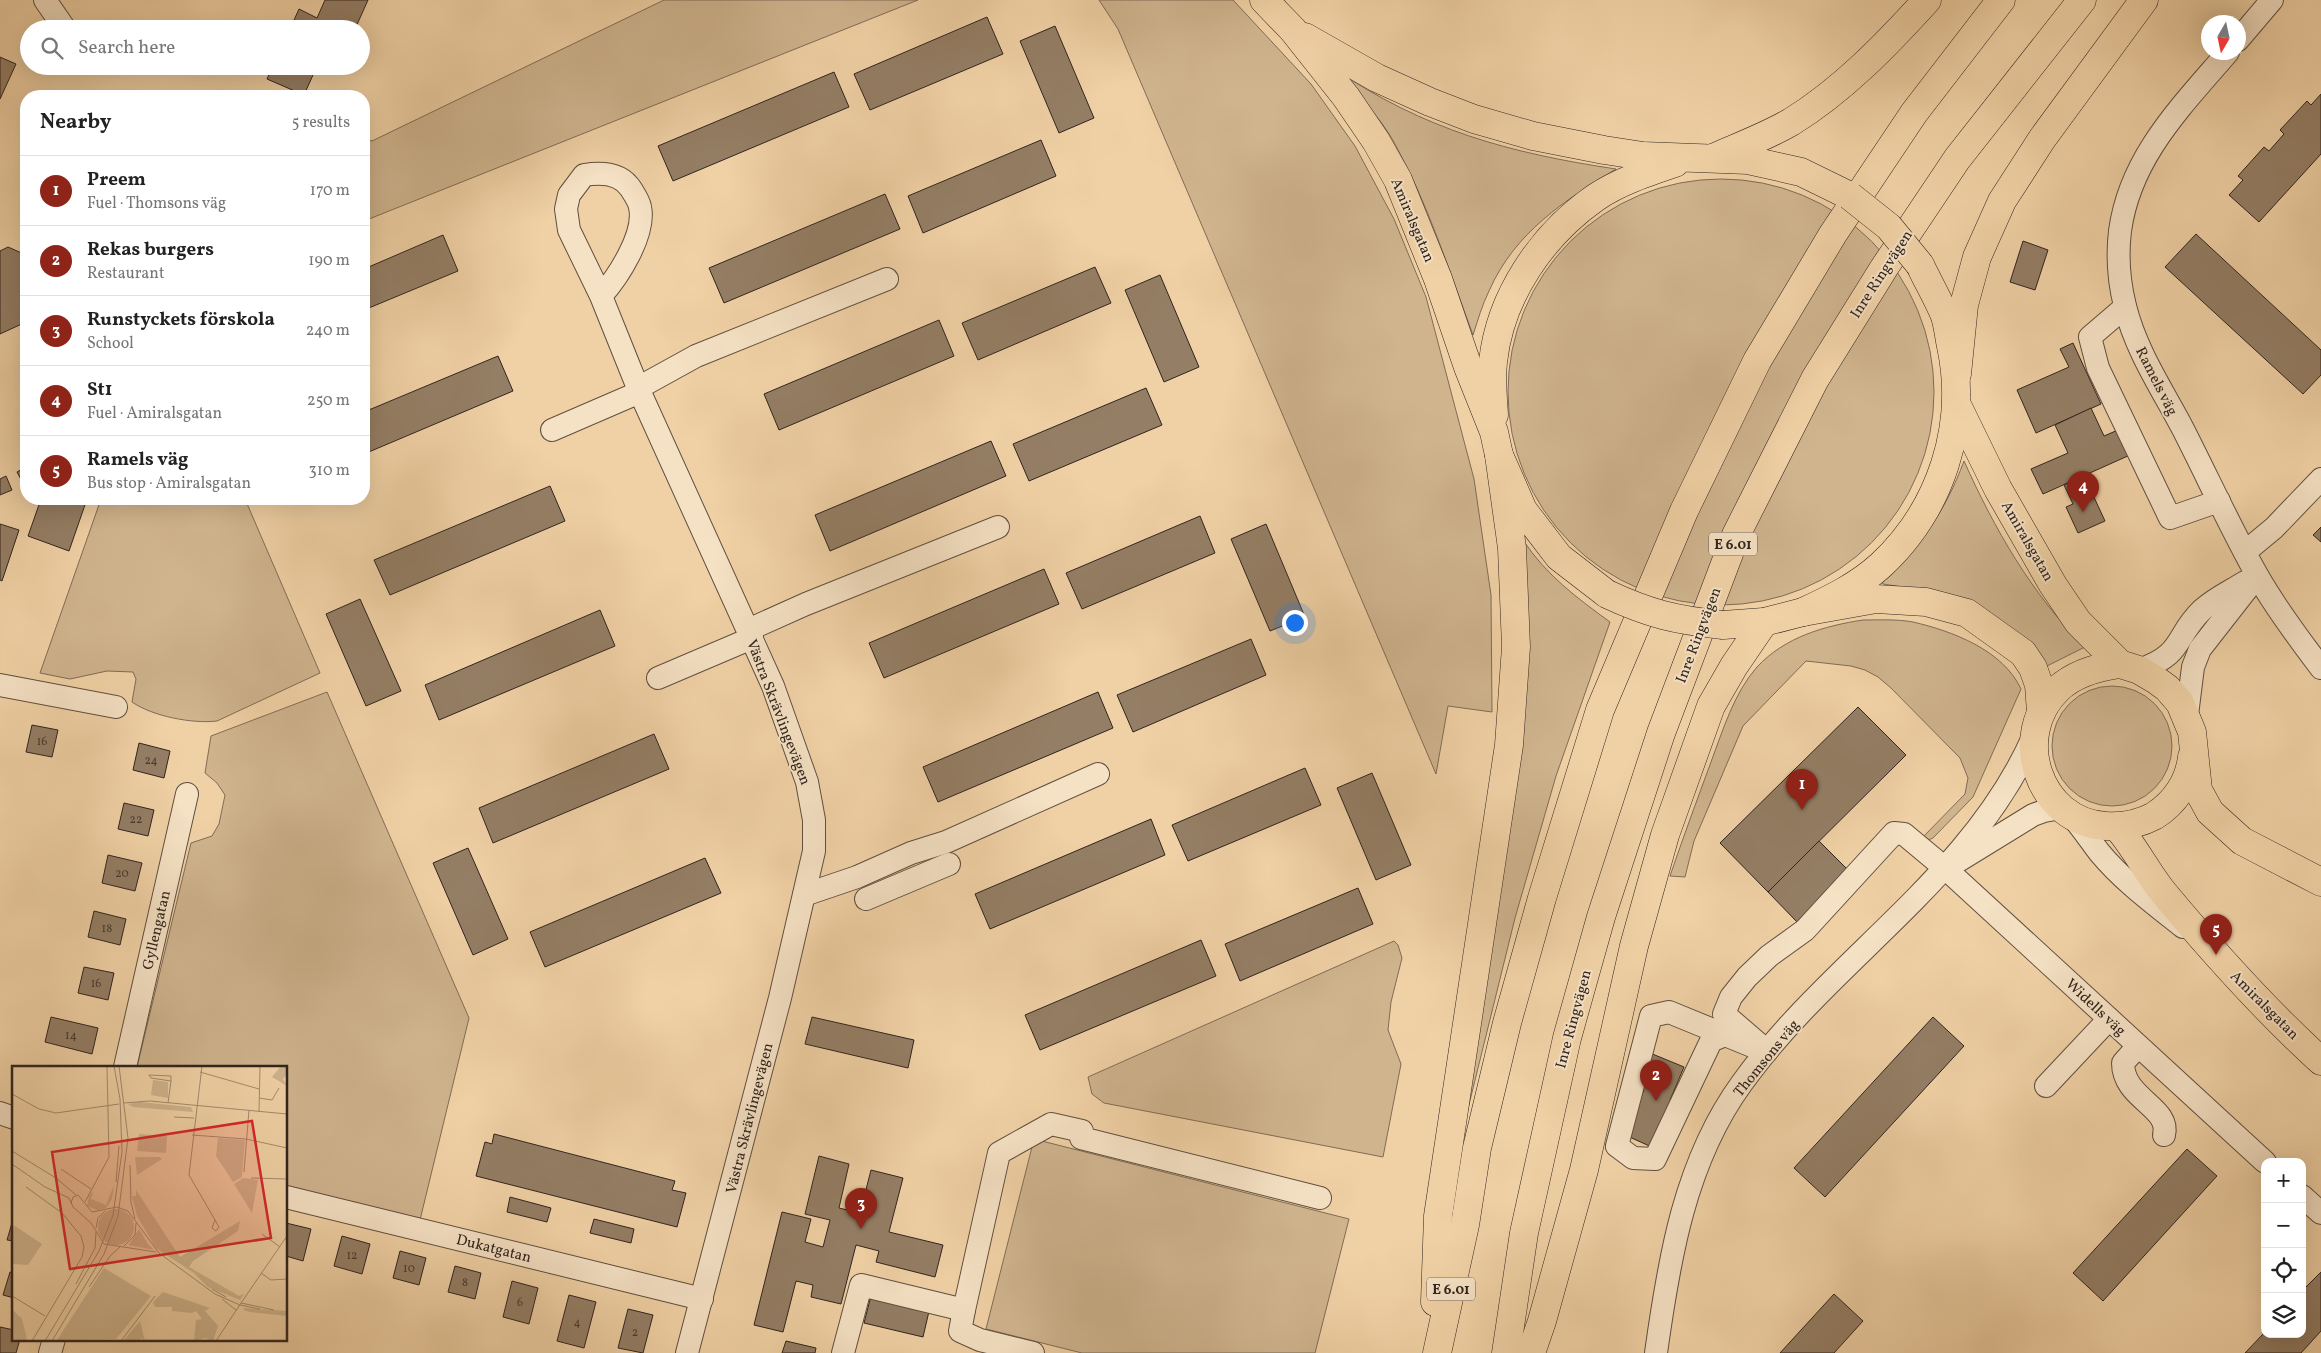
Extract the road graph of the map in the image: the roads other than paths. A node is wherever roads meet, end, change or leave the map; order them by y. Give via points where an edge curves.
1 (45, 0) edge
2 (1264, 0) edge
3 (1927, 0) edge
4 (2001, 0) edge
5 (2082, 0) edge
6 (2144, 0) edge
7 (2272, 0) edge
8 (59, 20) edge
9 (1293, 30) junction
10 (2246, 31) edge
11 (2221, 60) edge
12 (1702, 158) junction
13 (887, 279) dead end
14 (601, 296) junction
15 (2125, 307) junction
16 (1957, 374) junction
17 (639, 390) junction
18 (1957, 405) junction
19 (552, 430) dead end
20 (1497, 443) junction
21 (2321, 479) edge
22 (2219, 501) junction
23 (998, 527) dead end
24 (2245, 552) junction
25 (2257, 576) junction
26 (1803, 612) junction
27 (1764, 622) junction
28 (750, 634) junction
29 (2130, 667) junction
30 (2321, 668) edge
31 (658, 678) dead end
32 (0, 685) edge
33 (116, 707) dead end
34 (2186, 715) junction
35 (2037, 724) junction
36 (2193, 746) junction
37 (1098, 774) dead end
38 (187, 794) dead end
39 (2066, 811) junction
40 (2117, 827) junction
41 (949, 864) dead end
42 (1946, 869) junction
43 (2321, 882) edge
44 (804, 894) junction
45 (866, 899) dead end
46 (2209, 948) junction
47 (2110, 1019) junction
48 (1725, 1035) junction
49 (2138, 1046) junction
50 (1767, 1051) junction
51 (2321, 1061) edge
52 (125, 1066) edge
53 (2046, 1086) dead end
54 (0, 1113) edge
55 (12, 1117) edge
56 (2164, 1135) dead end
57 (2261, 1158) edge
58 (288, 1197) edge
59 (1320, 1198) dead end
60 (2306, 1200) edge
61 (2321, 1213) edge
62 (702, 1299) junction
63 (964, 1310) junction
64 (54, 1340) edge
65 (50, 1353) edge
66 (688, 1353) edge
67 (843, 1353) edge
68 (1033, 1353) edge
69 (1433, 1353) edge
70 (1437, 1353) edge
71 (1506, 1353) edge
72 (1531, 1353) edge
73 (1656, 1353) edge

1 - 8 street
2 - 9 main road, Amiralsgatan
3 - 12 main road via 1822,101 1790,122
4 - 70 main road, E 6.01 via 1914,113 1833,234 1756,361 1684,511 1600,710 1507,1023
5 - 71 main road, Inre Ringvägen / E 6.01 via 1957,159 1884,268 1815,379 1736,535 1661,733 1601,917 1567,1038 1524,1232
6 - 16 main road via 2042,139 2002,201 1977,258 1964,305
7 - 10 street
9 - 12 main road, Amiralsgatan via 1377,78 1474,119 1533,136 1604,150 1644,156
9 - 20 main road, Amiralsgatan via 1346,97 1398,180 1438,279
11 - 15 street, Ramels väg via 2169,122 2142,161 2120,230 2118,267
12 - 16 main road, Amiralsgatan, bridge via 1748,160 1801,172 1850,196 1888,227 1920,265 1945,317
12 - 20 main road, Amiralsgatan via 1640,175 1596,198 1557,229 1526,269 1504,313 1493,362
13 - 17 street via 696,356
14 - 14 street, Västra Skrävlingevägen via 616,280 629,256 637,234 640,207 626,182 599,172 584,175 569,195 566,209 569,230
14 - 17 street, Västra Skrävlingevägen
15 - 22 street, Ramels väg via 2142,356
15 - 22 street via 2090,337 2098,368 2170,518
16 - 18 main road, Amiralsgatan
17 - 19 street
17 - 28 street, Västra Skrävlingevägen
18 - 26 main road, Amiralsgatan via 1950,450 1938,484 1912,531 1881,565 1844,592
18 - 29 main road, Amiralsgatan via 1998,489 2053,585 2078,622
20 - 27 main road, Amiralsgatan, bridge via 1523,510 1559,557 1607,594 1644,611 1682,621 1723,625
20 - 69 main road via 1512,548 1516,646 1510,735 1438,1216
21 - 24 street via 2274,528
22 - 24 street, Ramels väg
23 - 28 street via 806,604
24 - 25 street, Ramels väg
25 - 29 street via 2202,610 2165,659
25 - 30 street, Ramels väg
25 - 34 street via 2200,648 2193,667
26 - 27 main road, Amiralsgatan
26 - 35 main road, Amiralsgatan via 1876,599 1926,602 1967,613 2023,653 2033,668 2039,685
27 - 72 main road via 1711,706 1665,835 1634,946 1584,1170
28 - 31 street
28 - 44 street, Västra Skrävlingevägen via 773,686 807,782 814,820 814,851
29 - 34 main road, Amiralsgatan via 2167,688
29 - 35 main road via 2098,667 2080,674 2060,687
32 - 33 street
34 - 36 main road, Amiralsgatan
35 - 39 main road, Amiralsgatan via 2033,758 2041,782
35 - 42 street, Thomsons väg via 2024,758 2006,788
36 - 40 main road, Amiralsgatan via 2190,768 2174,799 2148,819
36 - 43 main road, Amiralsgatan via 2198,790 2210,812 2242,841
37 - 44 street via 946,842
38 - 52 street, Gyllengatan
39 - 40 main road, Amiralsgatan via 2097,826
39 - 42 street, Thomsons väg via 2044,810 2033,815
39 - 46 street, Amiralsgatan via 2100,853 2149,901
40 - 46 main road, Amiralsgatan via 2156,884
41 - 45 street
42 - 47 street, Widells väg
42 - 50 street, Thomsons väg via 1823,990
42 - 50 street, Widells väg via 1904,834 1894,833 1805,930 1747,977 1731,997 1724,1014
44 - 62 street, Västra Skrävlingevägen
46 - 51 main road, Amiralsgatan
47 - 49 street, Widells väg
47 - 53 street
48 - 48 street via 1669,1012 1651,1016 1616,1146 1634,1158 1655,1159 1711,1041
48 - 50 street
49 - 56 street via 2123,1063 2123,1074 2132,1091 2156,1110 2164,1123
49 - 57 street, Widells väg
50 - 73 street, Thomsons väg via 1741,1083 1715,1128 1686,1195
54 - 55 street
58 - 62 street, Dukatgatan
59 - 63 street via 1081,1138 1082,1131 1052,1124 999,1153
60 - 61 street
62 - 66 street, Västra Skrävlingevägen
63 - 67 street via 860,1286
63 - 68 street via 960,1331 980,1340
64 - 65 street

